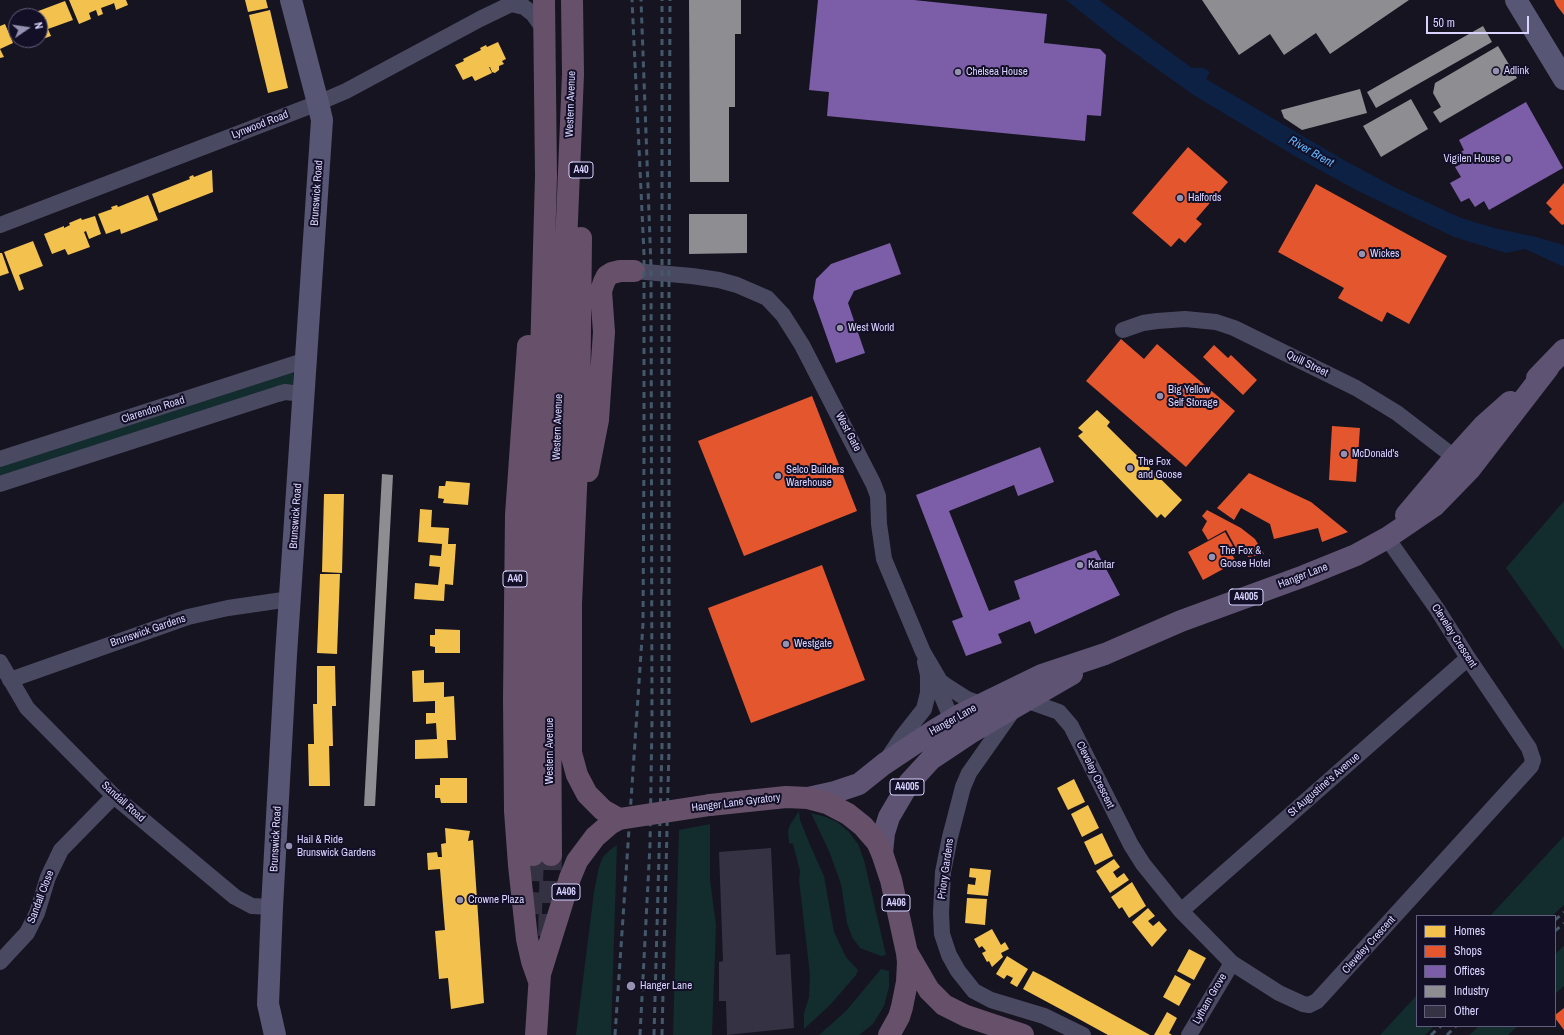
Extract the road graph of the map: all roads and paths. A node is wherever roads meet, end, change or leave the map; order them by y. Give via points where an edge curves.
1 (291, 0) edge
2 (544, 0) edge
3 (572, 0) edge
4 (1516, 0) edge
5 (513, 2) edge
6 (545, 31) junction
7 (573, 74) junction
8 (1564, 79) edge
9 (318, 103) junction
10 (546, 176) junction
11 (0, 225) edge
12 (634, 271) joint
13 (1123, 330) dead end
14 (1564, 350) edge
15 (306, 360) junction
16 (304, 394) junction
17 (0, 459) edge
18 (1462, 463) junction
19 (0, 484) edge
20 (1387, 538) junction
21 (574, 541) junction
22 (290, 599) junction
23 (923, 652) junction
24 (1105, 654) junction
25 (1468, 658) junction
26 (0, 662) edge
27 (10, 680) junction
28 (940, 681) junction
29 (982, 704) junction
30 (1022, 704) junction
31 (952, 720) junction
32 (960, 739) junction
33 (884, 764) junction
34 (114, 796) junction
35 (808, 798) junction
36 (619, 819) junction
37 (882, 853) junction
38 (272, 907) junction
39 (1181, 911) junction
40 (907, 953) junction
41 (0, 962) edge
42 (1232, 962) junction
43 (539, 981) junction
44 (276, 1035) edge
45 (536, 1035) edge
46 (889, 1035) edge
47 (1023, 1035) edge
48 (1083, 1035) edge
49 (1189, 1035) edge

1 - 9 street, Brunswick Road
2 - 6 highway, Western Avenue / A40
3 - 7 highway, Western Avenue / A40
4 - 8 street
5 - 6 street, Lynwood Road via 533,14
5 - 9 street, Lynwood Road via 346,91
6 - 10 highway, Western Avenue / A40
7 - 10 highway, Western Avenue / A40 via 542,855 532,692
7 - 21 highway, A40 via 581,131 579,419
9 - 11 street, Lynwood Road
9 - 15 street, Brunswick Road via 322,120
10 - 43 highway, A40 via 531,296 517,490 514,699 518,865 529,949
12 - 21 highway via 612,273 604,282 601,291 604,332 598,420
12 - 23 street, West Gate via 692,276 737,285 767,298 783,315 802,345 874,483 878,496 884,558
13 - 18 street, Quill Street via 1143,323 1185,319 1216,322 1234,328 1356,388 1397,413
14 - 18 main road, Hanger Lane / A4005 via 1511,417
15 - 16 street, Brunswick Road
15 - 17 street, Clarendon Road
16 - 19 street, Clarendon Road via 278,394
16 - 22 street, Brunswick Road
18 - 20 main road, Hanger Lane / A4005 via 1434,506
20 - 24 main road, Hanger Lane / A4005 via 1356,555 1181,621
20 - 25 street, Cleveley Crescent
21 - 36 highway, A40 via 570,654 572,758 577,775 588,794 603,810
22 - 27 street, Brunswick Gardens via 188,617
22 - 38 street, Brunswick Road
23 - 28 street, West Gate
23 - 33 street, West Gate via 928,675 927,700 921,713
24 - 29 main road, Hanger Lane / A4005 via 1042,675
24 - 30 main road, Hanger Lane / A4005
25 - 39 street, St Augustine's Avenue
25 - 42 street, Cleveley Crescent via 1529,748 1533,760 1531,766 1317,1001 1309,1005 1294,1001
26 - 27 street, Sandall Road
27 - 34 street, Sandall Road via 27,708
28 - 29 street, West Gate via 957,694
28 - 31 street, West Gate via 941,694
29 - 31 main road, Hanger Lane / A4005
30 - 32 main road, Hanger Lane / A4005
30 - 39 street, Cleveley Crescent via 1059,712 1072,726 1131,846
30 - 48 street, Priory Gardens via 969,773 963,787 943,872 940,913 942,934 949,955 974,991 992,1000 1044,1016
31 - 32 street, West Gate
31 - 33 main road, Hanger Lane / A4005
32 - 37 main road, Hanger Lane / A4005 via 931,759 909,783 889,817
33 - 35 main road, Hanger Lane / A4005 via 859,784
34 - 38 street, Sandall Road via 236,897 252,906
34 - 41 street, Sandall Close via 61,850 27,933
35 - 36 highway, Hanger Lane Gyratory / A406, bridge via 710,805
35 - 37 highway, Hanger Lane Gyratory / A406 via 827,803 857,820 877,842
36 - 43 highway, Hanger Lane Gyratory / A406 via 595,836 577,861
37 - 40 highway, Hanger Lane Gyratory / A406
38 - 44 street, Brunswick Road via 268,1004
39 - 42 street, Cleveley Crescent
40 - 46 highway, Hanger Lane Gyratory / A406 via 904,1002
40 - 47 highway, A406 via 929,990 944,1005 966,1016
42 - 49 street, Lytham Grove
43 - 45 highway, Hanger Lane Gyratory / A406

